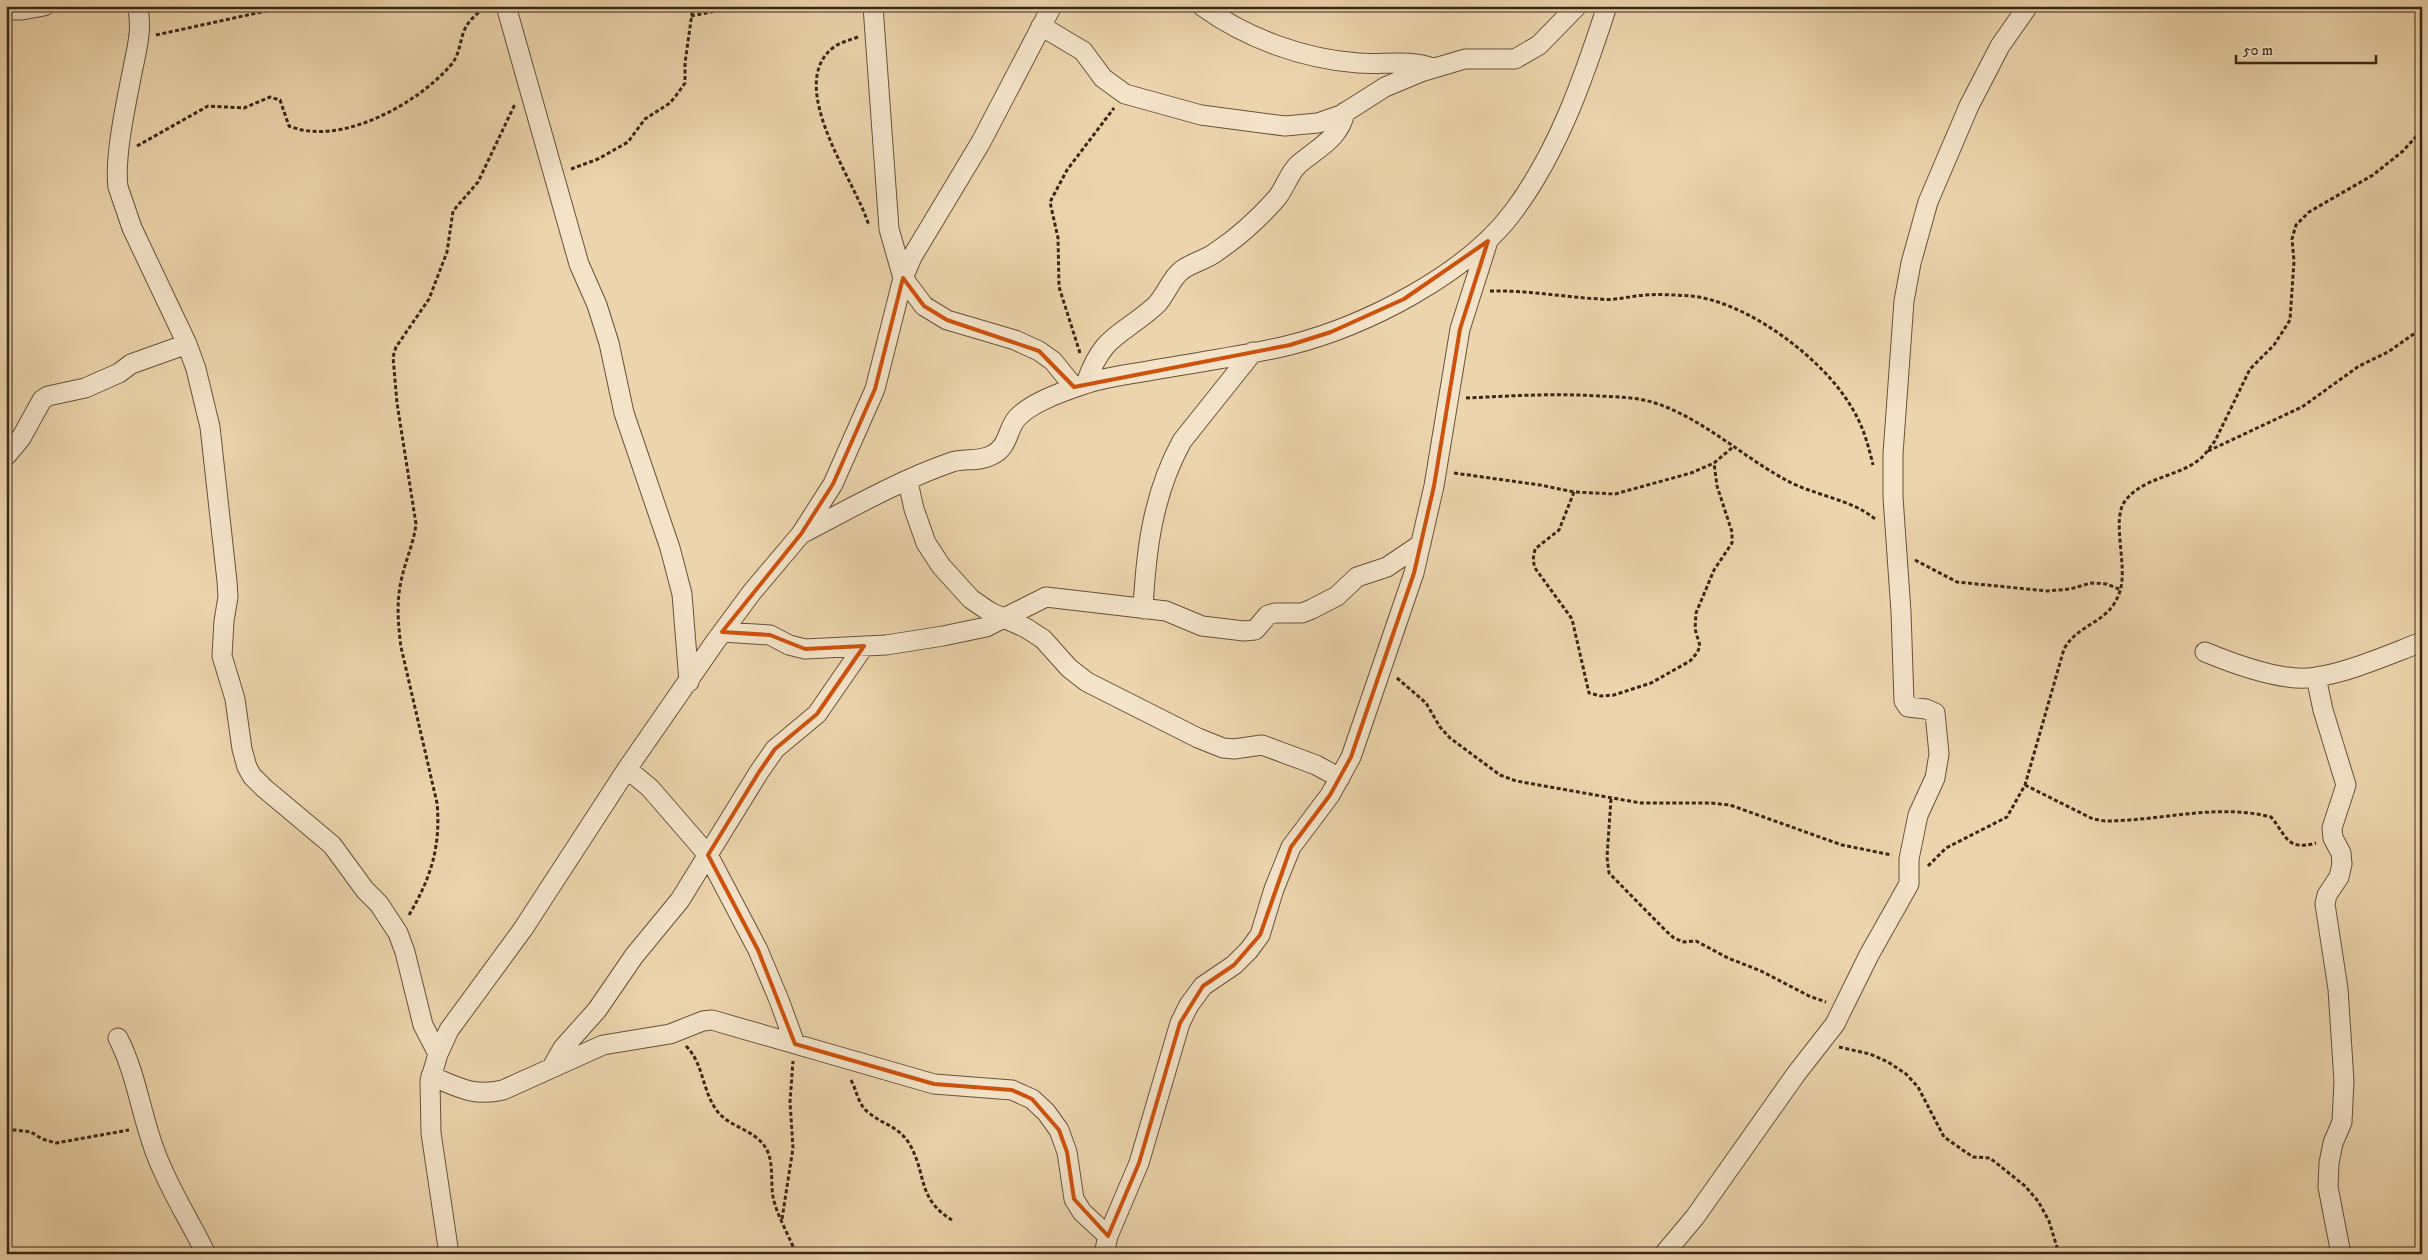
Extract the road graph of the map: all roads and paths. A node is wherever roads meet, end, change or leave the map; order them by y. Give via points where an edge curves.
1 (44, 6) edge
2 (137, 6) edge
3 (289, 6) edge
4 (487, 6) edge
5 (506, 6) edge
6 (693, 6) edge
7 (741, 6) edge
8 (874, 6) edge
9 (1052, 6) edge
10 (1202, 6) edge
11 (1577, 6) edge
12 (1607, 6) edge
13 (2028, 6) edge
14 (6, 10) edge
15 (691, 16) junction
16 (1041, 26) junction
17 (875, 30) junction
18 (139, 39) junction
19 (1433, 68) junction
20 (528, 83) junction
21 (1125, 94) junction
22 (1345, 112) junction
23 (2422, 130) edge
24 (119, 157) junction
25 (556, 178) junction
26 (870, 229) dead end
27 (1488, 241) junction
28 (903, 278) junction
29 (1470, 290) junction
30 (2422, 328) edge
31 (2418, 331) junction
32 (187, 344) junction
33 (2422, 344) edge
34 (1253, 352) junction
35 (1083, 382) junction
36 (1448, 399) junction
37 (1733, 447) junction
38 (2207, 452) junction
39 (6, 456) edge
40 (1714, 463) junction
41 (1436, 471) junction
42 (1876, 472) dead end
43 (908, 482) junction
44 (1574, 492) junction
45 (801, 534) junction
46 (1421, 544) junction
47 (1896, 548) junction
48 (2121, 590) junction
49 (1144, 609) junction
50 (1008, 618) junction
51 (722, 632) junction
52 (2422, 642) edge
53 (864, 646) junction
54 (2205, 652) dead end
55 (1383, 667) junction
56 (2316, 677) junction
57 (689, 682) junction
58 (627, 769) junction
59 (1340, 778) junction
60 (2025, 785) junction
61 (1611, 799) junction
62 (2333, 838) junction
63 (708, 855) junction
64 (1909, 859) junction
65 (1909, 884) junction
66 (398, 933) junction
67 (1844, 1008) junction
68 (670, 1034) junction
69 (118, 1038) dead end
70 (795, 1044) junction
71 (1819, 1044) junction
72 (438, 1054) junction
73 (832, 1056) junction
74 (552, 1067) junction
75 (431, 1076) junction
76 (146, 1127) junction
77 (6, 1129) edge
78 (782, 1219) junction
79 (952, 1220) dead end
80 (1106, 1245) edge
81 (206, 1254) edge
82 (448, 1254) edge
83 (796, 1254) edge
84 (1664, 1254) edge
85 (2059, 1254) edge
86 (2341, 1254) edge

1 - 14 street
2 - 18 street
3 - 18 path
4 - 24 path via 469,22 459,54 450,66 398,108 367,121 334,131 316,132 289,126 280,100 270,97 244,108 208,106
5 - 20 street
6 - 15 path
7 - 15 path
8 - 17 street
9 - 16 street
10 - 19 street via 1245,32 1319,58 1366,64 1407,62
11 - 19 street via 1539,45 1515,59 1464,59
12 - 27 street via 1552,147 1512,214
13 - 47 street via 2013,24 1987,69 1935,184 1916,238 1904,301 1896,404 1893,480
15 - 25 path via 686,83 670,103 645,119 628,142
16 - 21 street via 1083,51 1103,78
16 - 28 street via 981,142
17 - 26 path via 834,47 824,57 817,75 817,93 825,128 834,152 860,199
17 - 28 street via 890,229
18 - 24 street
19 - 22 street via 1384,87
20 - 25 street
20 - 66 path via 514,105 478,182 453,211 447,252 431,293 396,347 393,357 416,524 401,578 398,621 401,647 437,803 439,826 430,872
21 - 22 street via 1201,115 1285,126 1318,123
21 - 35 path via 1068,170 1050,202 1058,238 1060,287
22 - 35 street via 1340,128 1320,150 1297,166 1276,199 1214,254 1190,265 1174,278 1159,303 1109,340
23 - 38 path via 2403,151 2373,175 2301,218 2292,239 2294,261 2290,320 2274,345 2250,369
24 - 32 street via 118,187 132,228
25 - 57 street via 579,264 609,343 638,459 670,548 682,594
27 - 29 street
27 - 34 street via 1439,277 1366,320 1290,345
28 - 35 street via 924,306 947,320 1015,340 1039,351
28 - 45 street via 875,389 833,484
29 - 36 street
29 - 42 path via 1507,290 1600,300 1644,295 1693,296 1728,306 1777,332 1837,387 1864,430
30 - 31 path
31 - 33 path
31 - 38 path via 2388,352 2359,366 2302,407
32 - 39 street via 131,364 85,388 48,396 42,400 21,438
32 - 66 street via 210,427 228,589 222,656 235,699 247,767 264,788 332,845 365,890 380,904
34 - 35 street
34 - 49 street via 1175,454 1152,518
35 - 43 street via 1016,419 1004,447 992,456 955,461
36 - 37 path via 1547,394 1635,398 1656,403 1685,417
36 - 41 street
37 - 40 path
37 - 47 path via 1787,481 1857,508 1874,518
38 - 48 path via 2193,464 2134,492 2124,502 2120,518
40 - 44 path via 1615,494
40 - 44 path via 1732,543 1714,570 1696,613 1695,629 1700,646 1697,654 1659,679 1614,694 1589,693 1572,619 1535,568 1533,560 1535,548 1559,530
41 - 44 path via 1506,479
41 - 46 street
43 - 45 street
43 - 50 street via 926,543 941,566 971,599 990,612
45 - 51 street
46 - 49 street via 1387,567 1357,577 1336,596 1312,609 1302,613 1268,615 1255,630 1202,626 1176,614
46 - 55 street
47 - 48 path via 1957,582 2047,591 2090,583 2107,584
47 - 64 street via 1904,702 1908,707 1926,709 1935,714 1938,724 1939,754 1935,778 1918,815
48 - 60 path via 2105,617 2077,633 2064,649
49 - 50 street via 1046,598
50 - 53 street via 986,627 943,636
50 - 59 street via 1043,639 1069,668 1087,682 1198,738 1228,748 1262,745 1316,764
51 - 53 street via 770,634 789,645 805,649
51 - 57 street
52 - 56 street
53 - 63 street via 817,714 775,749
54 - 56 street via 2263,672
55 - 59 street via 1351,757
55 - 61 path via 1421,697 1450,738 1500,775
56 - 62 street via 2346,785 2335,815
57 - 58 street
58 - 63 street via 650,788
58 - 72 street via 523,929 449,1030
59 - 80 street via 1291,847 1260,935 1234,965 1203,986 1189,1005 1180,1023 1139,1163
60 - 62 path via 2093,819 2243,813 2271,817 2285,838 2298,845
60 - 65 path via 2007,817 1946,848
61 - 64 path via 1730,805 1842,845
61 - 67 path via 1609,873 1674,938 1684,942 1696,941 1809,996
62 - 86 street via 2341,853 2342,864 2325,904 2338,989 2344,1100 2342,1122 2329,1163 2328,1187
63 - 70 street via 758,950
63 - 74 street via 680,900 563,1048
64 - 65 street
65 - 67 street
66 - 72 street via 423,1025
67 - 71 street
68 - 70 street via 712,1020
68 - 74 street via 603,1045
68 - 78 path via 694,1054 716,1110 765,1146 770,1159 773,1197
69 - 76 street via 129,1059
70 - 73 street
70 - 78 path via 790,1102 793,1148
71 - 84 street via 1695,1217
71 - 85 path via 1870,1054 1906,1074 1918,1087 1944,1137 1973,1157 1990,1158 2038,1201 2049,1221
72 - 75 street
73 - 79 path via 853,1081 860,1102 868,1113 896,1128 910,1145 924,1190
73 - 80 street via 934,1084 1012,1090 1032,1099 1059,1130 1067,1152 1074,1199
74 - 75 street via 487,1094 470,1092
75 - 82 street via 431,1133
76 - 77 path via 56,1143 32,1132
76 - 81 street via 159,1162
78 - 83 path

